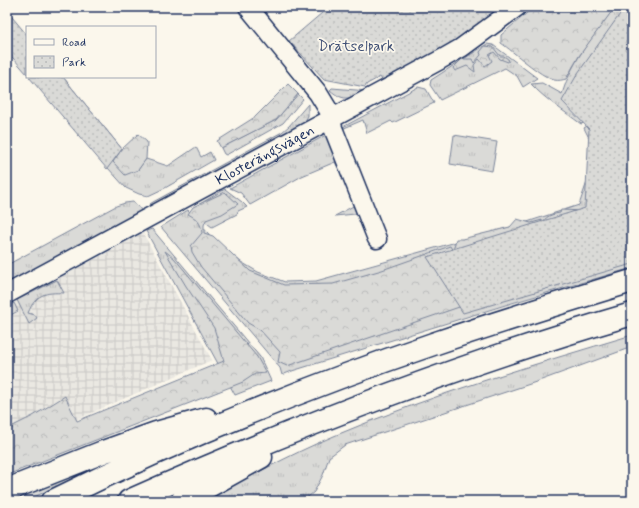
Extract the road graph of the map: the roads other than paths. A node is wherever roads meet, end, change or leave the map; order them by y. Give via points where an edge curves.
1 (248, 7) edge
2 (517, 7) edge
3 (332, 120) junction
4 (377, 239) dead end
5 (632, 281) edge
6 (7, 294) edge
7 (632, 314) edge
8 (298, 394) junction
9 (348, 409) junction
10 (7, 490) edge
11 (53, 501) edge
12 (129, 501) edge
13 (182, 501) edge

1 - 3 street via 318,94
2 - 3 street, Klosterängsvägen via 460,48
3 - 4 street
3 - 6 street, Klosterängsvägen
5 - 8 highway via 442,341
7 - 9 highway via 445,373
8 - 10 highway via 156,433
8 - 11 highway via 165,449
9 - 12 highway via 213,463
9 - 13 highway

